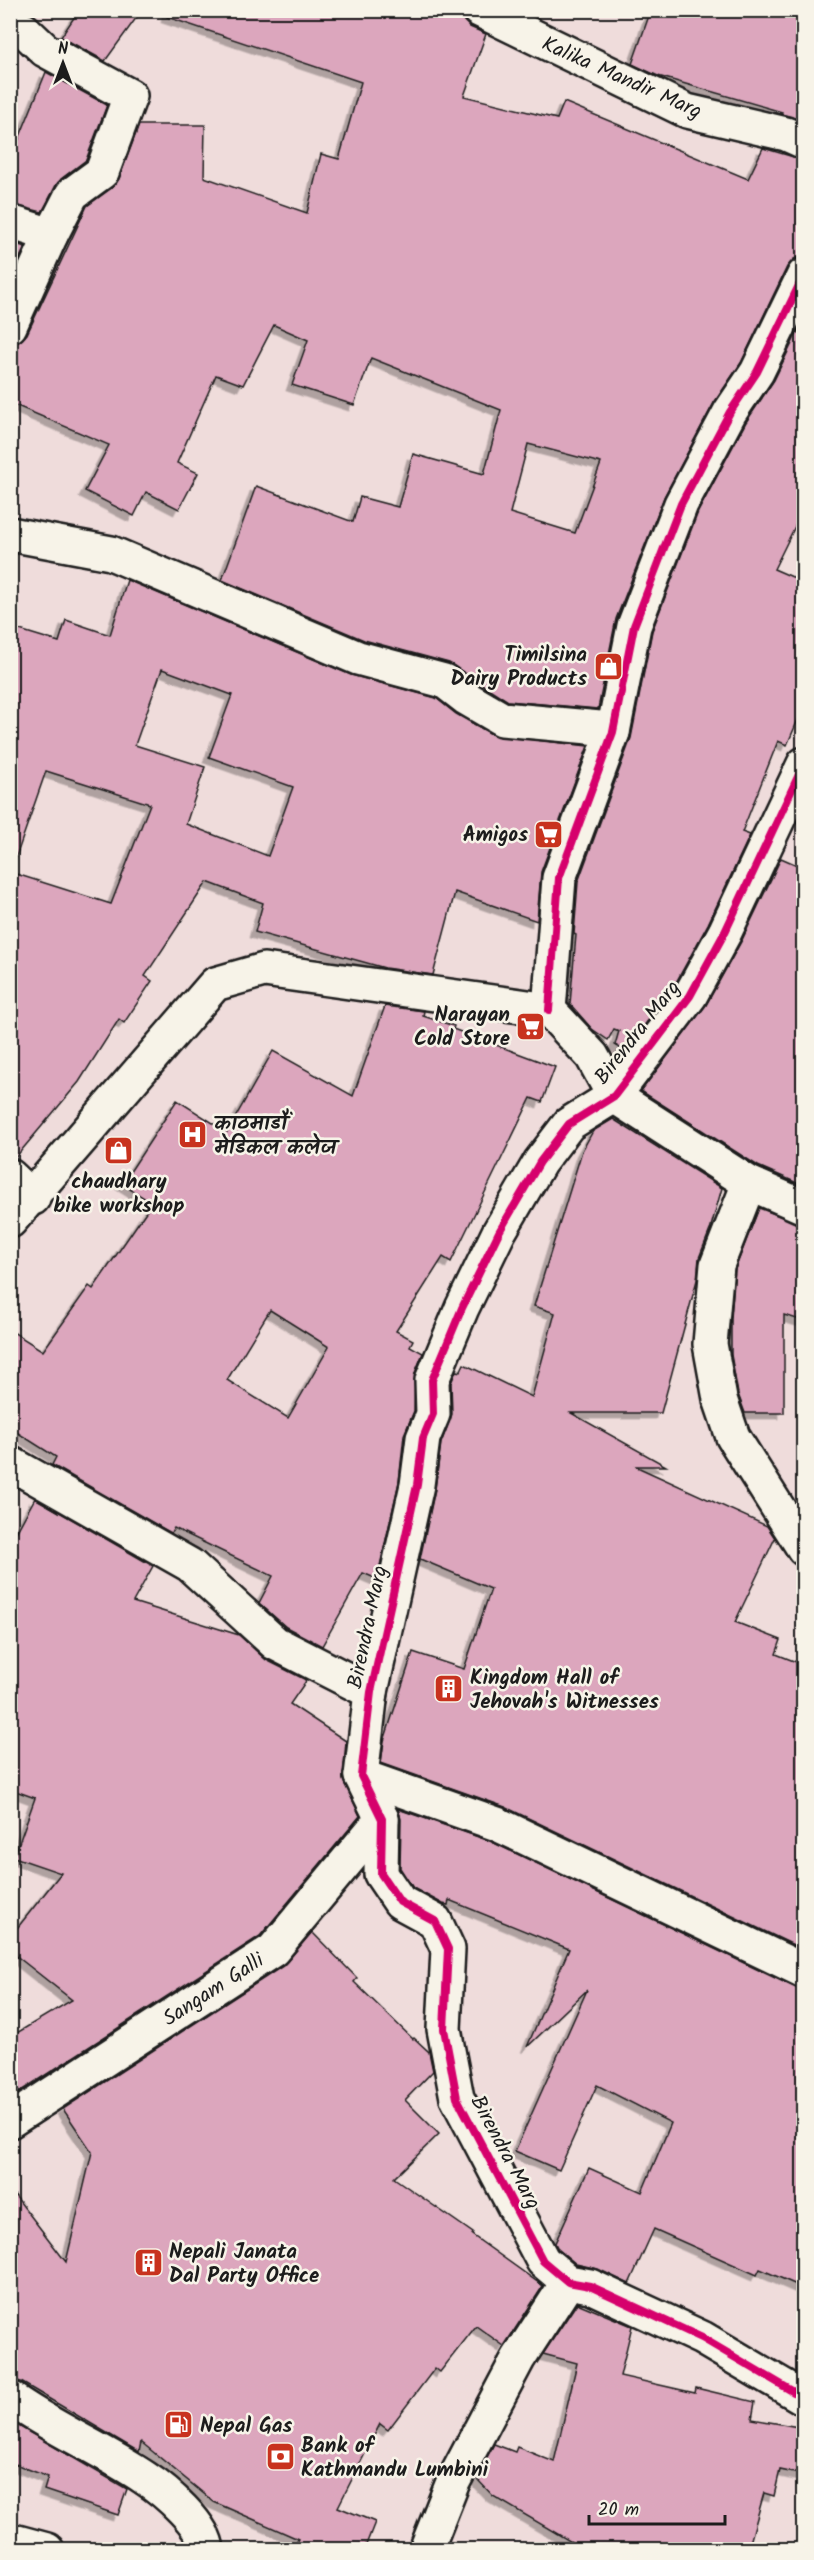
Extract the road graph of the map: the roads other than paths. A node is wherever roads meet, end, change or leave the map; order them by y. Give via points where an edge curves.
1 (479, 10) edge
2 (10, 26) edge
3 (804, 142) edge
4 (10, 222) edge
5 (51, 235) junction
6 (804, 274) edge
7 (10, 326) edge
8 (10, 534) edge
9 (613, 732) junction
10 (804, 764) edge
11 (549, 1010) junction
12 (614, 1096) junction
13 (749, 1183) junction
14 (18, 1198) edge
15 (804, 1207) edge
16 (10, 1463) edge
17 (804, 1549) edge
18 (371, 1692) junction
19 (361, 1776) junction
20 (382, 1819) junction
21 (804, 1971) edge
22 (10, 2121) edge
23 (568, 2282) junction
24 (10, 2398) edge
25 (804, 2398) edge
26 (10, 2540) edge
27 (46, 2550) edge
28 (207, 2550) edge
29 (426, 2550) edge

1 - 3 street, Kalika Mandir Marg via 687,111 786,134
2 - 5 street via 24,30 45,50 130,96 102,172 72,194
4 - 5 street
5 - 7 street
6 - 9 street via 758,372 730,412 681,504 634,626
8 - 9 street via 111,553 358,658 444,681 502,719
9 - 11 street via 559,878
10 - 12 street, Birendra Marg via 725,932 690,996
11 - 12 street via 592,1056
11 - 14 street via 264,970 215,984
12 - 13 street
12 - 18 street, Birendra Marg via 570,1124 540,1162 499,1232 432,1380 433,1414 423,1438 417,1485
13 - 15 street
13 - 17 street via 717,1265 710,1344 720,1400 733,1437
16 - 18 street via 190,1565 275,1643
18 - 19 street, Birendra Marg
19 - 20 street, Birendra Marg
19 - 21 street via 497,1824
20 - 22 street, Sangam Galli via 273,1950
20 - 23 street, Birendra Marg via 381,1874 400,1902 435,1921 448,1949 444,2029 457,2098 543,2261
23 - 25 street, Birendra Marg via 590,2286 702,2338
23 - 29 street via 518,2359 453,2482
24 - 28 street via 146,2478 193,2519
26 - 27 street

